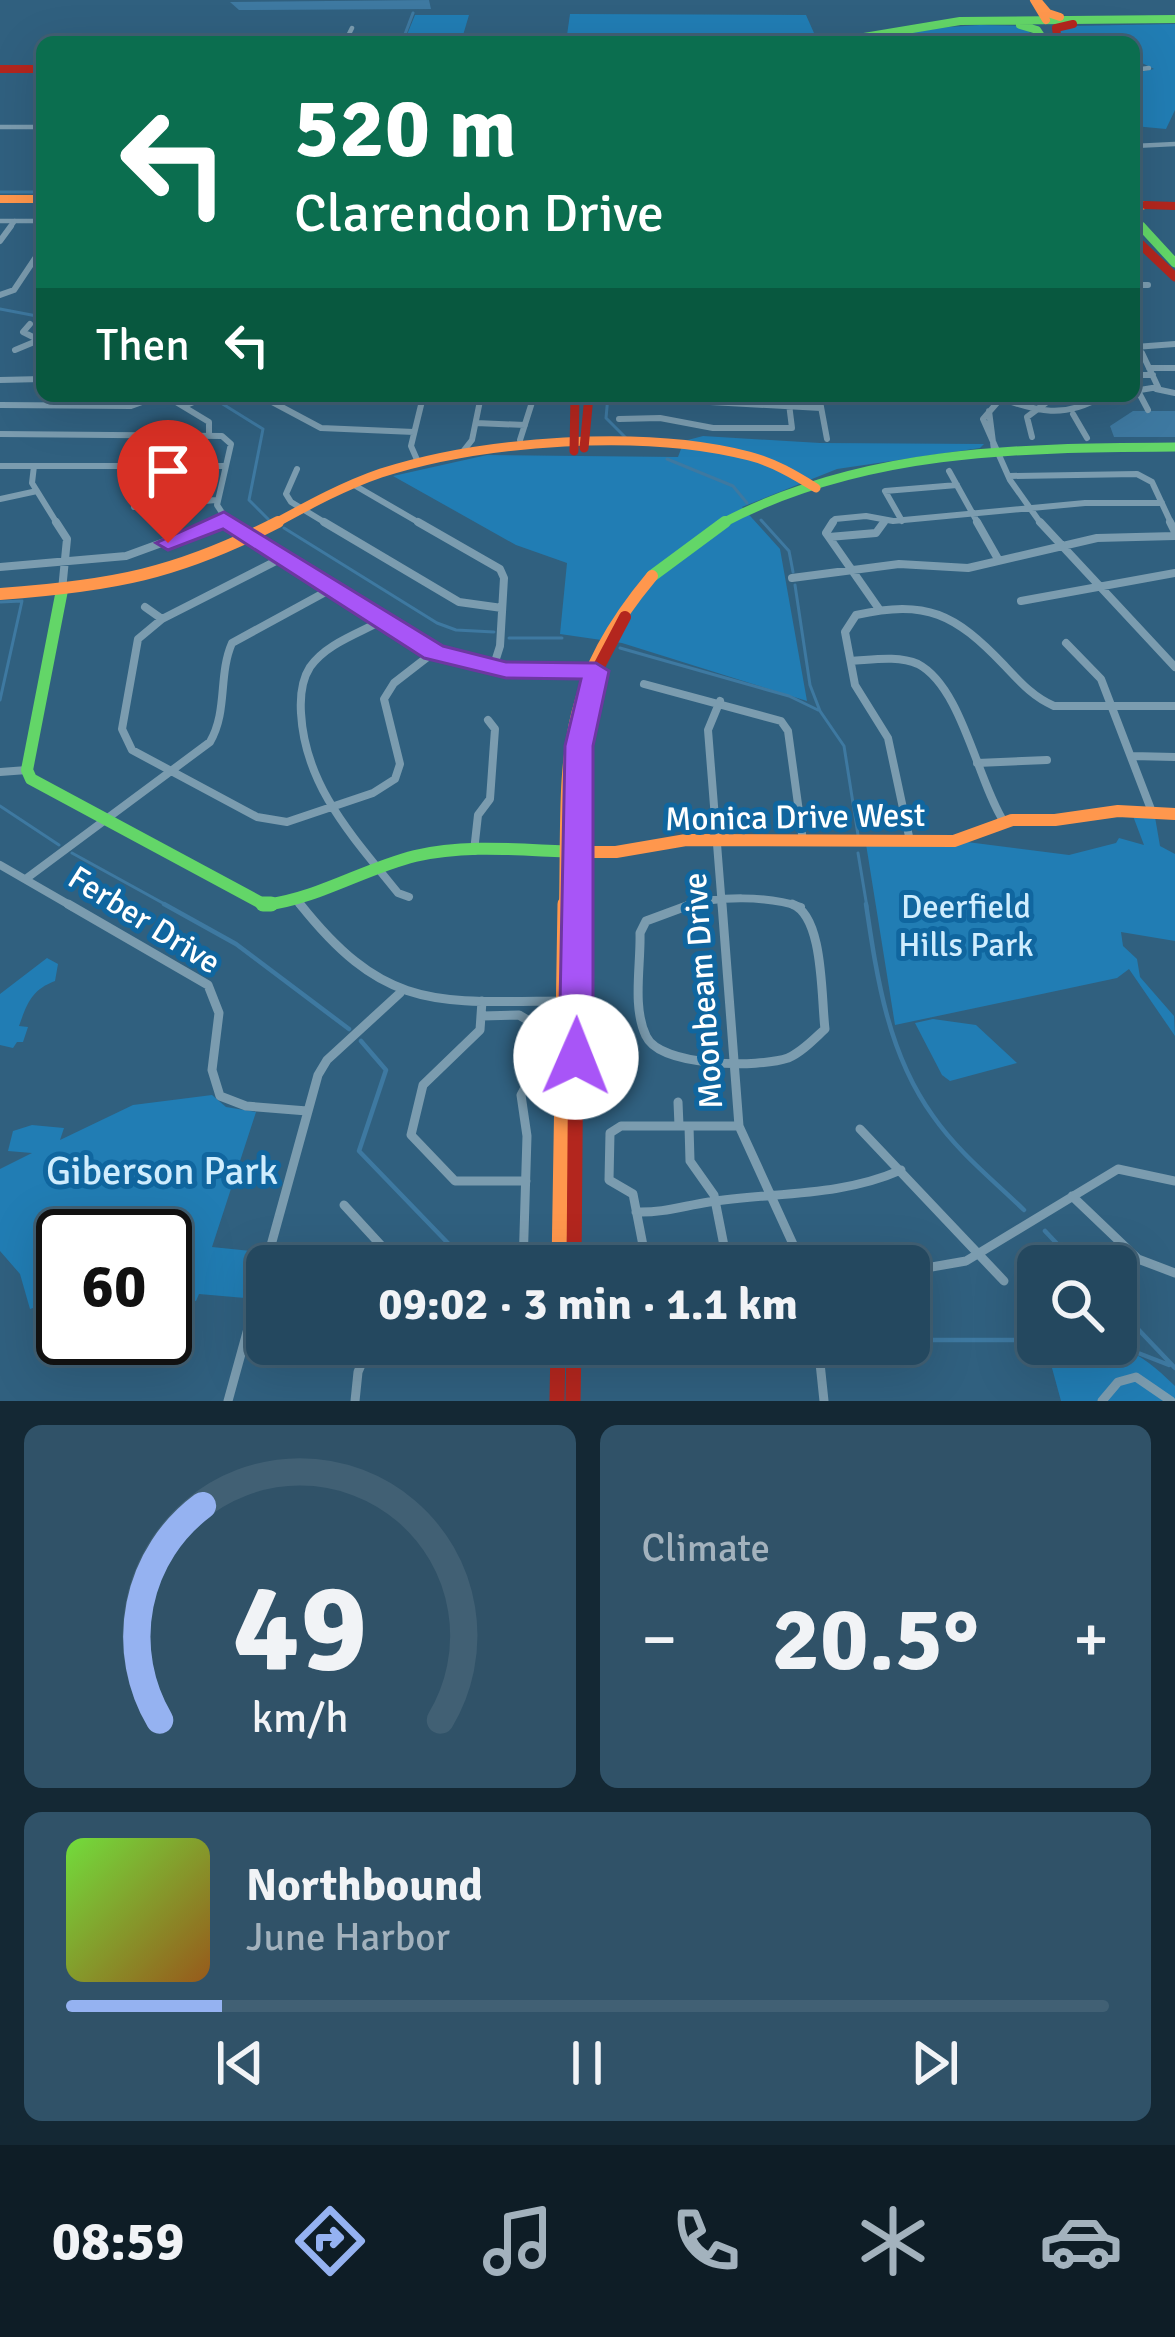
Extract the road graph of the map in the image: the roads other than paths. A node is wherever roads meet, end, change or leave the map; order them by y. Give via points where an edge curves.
1 (1029, 0) edge
2 (969, 20) junction
3 (1123, 20) junction
4 (1042, 21) junction
5 (1173, 21) edge
6 (951, 24) junction
7 (352, 28) dead end
8 (348, 36) edge
9 (860, 36) edge
10 (882, 36) edge
11 (1042, 36) edge
12 (1045, 36) edge
13 (1053, 36) edge
14 (1056, 36) edge
15 (1149, 68) dead end
16 (0, 69) edge
17 (36, 69) edge
18 (1140, 69) edge
19 (0, 127) edge
20 (36, 128) edge
21 (1175, 145) edge
22 (1140, 146) edge
23 (0, 201) edge
24 (36, 201) edge
25 (1175, 206) edge
26 (1140, 210) edge
27 (0, 221) edge
28 (15, 221) junction
29 (36, 221) edge
30 (1141, 237) edge
31 (0, 242) edge
32 (36, 257) edge
33 (1175, 263) edge
34 (1175, 277) edge
35 (1148, 284) dead end
36 (1140, 285) edge
37 (0, 295) edge
38 (30, 324) dead end
39 (36, 339) edge
40 (36, 342) edge
41 (1175, 344) edge
42 (1140, 347) edge
43 (15, 350) dead end
44 (1140, 356) edge
45 (1175, 368) edge
46 (1151, 371) junction
47 (1140, 374) edge
48 (36, 379) edge
49 (0, 380) edge
50 (1156, 389) junction
51 (1140, 391) edge
52 (1175, 393) edge
53 (1140, 397) edge
54 (67, 402) edge
55 (143, 402) edge
56 (175, 402) edge
57 (194, 402) edge
58 (271, 402) edge
59 (421, 402) edge
60 (480, 402) edge
61 (532, 402) edge
62 (575, 402) edge
63 (586, 402) edge
64 (637, 402) edge
65 (714, 402) edge
66 (789, 402) edge
67 (820, 402) edge
68 (996, 402) edge
69 (1013, 402) edge
70 (1046, 402) edge
71 (1093, 402) edge
72 (0, 405) edge
73 (65, 406) junction
74 (184, 406) junction
75 (789, 407) junction
76 (821, 408) junction
77 (1033, 410) junction
78 (1148, 410) dead end
79 (1073, 414) junction
80 (635, 417) junction
81 (619, 419) dead end
82 (476, 423) junction
83 (525, 425) junction
84 (704, 428) junction
85 (414, 432) junction
86 (0, 434) edge
87 (209, 434) junction
88 (1031, 437) dead end
89 (1087, 437) dead end
90 (472, 440) junction
91 (827, 440) dead end
92 (508, 446) junction
93 (696, 448) junction
94 (577, 449) junction
95 (1175, 450) edge
96 (995, 453) junction
97 (461, 454) junction
98 (418, 462) junction
99 (0, 466) edge
100 (34, 466) junction
101 (224, 466) junction
102 (297, 469) dead end
103 (949, 471) dead end
104 (1010, 476) junction
105 (354, 485) junction
106 (957, 485) junction
107 (813, 486) junction
108 (37, 491) junction
109 (0, 499) edge
110 (216, 500) junction
111 (1162, 503) junction
112 (134, 507) dead end
113 (303, 509) junction
114 (1031, 509) junction
115 (973, 514) junction
116 (224, 520) junction
117 (885, 520) junction
118 (902, 521) junction
119 (1175, 534) edge
120 (246, 537) junction
121 (829, 537) junction
122 (1058, 546) junction
123 (282, 559) junction
124 (998, 559) junction
125 (68, 563) junction
126 (0, 567) edge
127 (853, 572) junction
128 (1175, 573) edge
129 (792, 578) dead end
130 (1099, 588) junction
131 (331, 589) junction
132 (62, 590) junction
133 (0, 594) edge
134 (1021, 601) dead end
135 (145, 607) dead end
136 (502, 608) junction
137 (879, 609) junction
138 (162, 619) junction
139 (381, 621) junction
140 (1066, 643) dead end
141 (434, 652) junction
142 (850, 661) junction
143 (1175, 667) edge
144 (493, 668) junction
145 (590, 671) junction
146 (644, 684) dead end
147 (719, 701) junction
148 (1113, 706) junction
149 (1175, 706) edge
150 (488, 720) dead end
151 (1132, 756) junction
152 (1175, 757) edge
153 (1047, 760) dead end
154 (977, 763) junction
155 (27, 770) junction
156 (0, 772) edge
157 (168, 772) junction
158 (332, 809) junction
159 (1152, 812) junction
160 (1175, 814) edge
161 (104, 821) junction
162 (1004, 822) junction
163 (718, 840) junction
164 (803, 841) junction
165 (910, 841) junction
166 (475, 851) junction
167 (572, 851) junction
168 (0, 865) edge
169 (378, 868) junction
170 (27, 878) junction
171 (409, 897) dead end
172 (723, 900) junction
173 (297, 901) junction
174 (400, 993) junction
175 (482, 1001) junction
176 (563, 1001) junction
177 (482, 1016) junction
178 (734, 1060) junction
179 (678, 1102) dead end
180 (308, 1111) junction
181 (684, 1126) junction
182 (740, 1126) junction
183 (860, 1130) dead end
184 (901, 1170) junction
185 (526, 1180) junction
186 (1175, 1181) edge
187 (1072, 1196) junction
188 (770, 1197) junction
189 (716, 1202) junction
190 (344, 1205) dead end
191 (636, 1212) junction
192 (381, 1245) edge
193 (524, 1245) edge
194 (559, 1245) edge
195 (574, 1245) edge
196 (643, 1245) edge
197 (724, 1245) edge
198 (792, 1245) edge
199 (981, 1253) junction
200 (930, 1268) edge
201 (1175, 1273) edge
202 (1004, 1281) dead end
203 (361, 1365) edge
204 (558, 1365) edge
205 (574, 1365) edge
206 (820, 1365) edge
207 (228, 1401) edge
208 (355, 1401) edge
209 (557, 1401) edge
210 (573, 1401) edge
211 (824, 1401) edge
212 (1102, 1401) edge
213 (1172, 1401) edge

1 - 2 main road via 1022,16
1 - 3 main road via 1055,16
1 - 4 main road
2 - 4 main road
2 - 9 main road
3 - 4 main road
3 - 5 main road
4 - 5 main road
4 - 6 main road
4 - 12 main road
4 - 13 main road
5 - 14 main road via 1063,25
6 - 10 main road
6 - 11 main road via 1027,26
7 - 8 street
15 - 18 street
16 - 17 main road
19 - 20 street
21 - 22 street
23 - 24 main road
25 - 26 main road
27 - 28 street
28 - 29 street
28 - 31 street
30 - 33 main road
30 - 34 main road
32 - 37 street via 14,290
35 - 36 street
38 - 39 street via 23,332
40 - 43 street
41 - 42 street
44 - 46 street
45 - 46 street
46 - 47 street
46 - 50 street
48 - 49 street
50 - 51 street
50 - 52 street
53 - 78 street
54 - 73 street
55 - 73 street
56 - 74 street
57 - 74 street
58 - 85 street via 312,428
59 - 85 street
60 - 82 street
61 - 83 street
62 - 94 main road
63 - 94 main road
64 - 80 street
65 - 75 street
66 - 75 street
67 - 76 street
68 - 96 street via 989,411
69 - 77 street
70 - 77 street
71 - 79 street
72 - 73 street
74 - 87 street via 209,422
75 - 76 street
75 - 84 street via 792,428
76 - 91 street
77 - 79 street
77 - 88 street via 1026,419
79 - 89 street
80 - 81 street
80 - 84 street
82 - 83 street
82 - 90 street
83 - 92 street
84 - 93 street
85 - 98 street
86 - 87 street
87 - 101 street via 230,440
90 - 92 street
90 - 97 street
92 - 94 main road
92 - 97 main road
93 - 94 main road
93 - 107 main road via 760,459
95 - 96 main road
96 - 104 street
96 - 107 main road via 895,462
97 - 98 main road
98 - 105 main road
99 - 100 street
100 - 101 street
100 - 108 street
101 - 110 street
102 - 113 street via 286,494
103 - 106 street
104 - 111 street via 1144,474
104 - 114 street
105 - 113 main road
105 - 136 street via 500,568
106 - 115 street
106 - 118 street via 885,491
107 - 145 main road via 738,515 671,559 627,601
108 - 109 street
108 - 125 street via 67,538
110 - 112 street
110 - 116 street
111 - 114 street
111 - 119 street
113 - 120 main road
113 - 136 street via 459,602
114 - 115 street
114 - 122 street
115 - 118 street
115 - 124 street
116 - 120 street
116 - 125 street via 142,552
117 - 118 street
117 - 121 street via 876,533
117 - 121 street via 835,520
119 - 122 street
120 - 123 street
120 - 132 main road via 159,574
121 - 127 street
122 - 124 street
122 - 130 street
123 - 131 street
123 - 138 street
124 - 127 street via 968,568 899,564
125 - 126 street
125 - 132 street
127 - 129 street
127 - 137 street
128 - 130 street
130 - 134 street
130 - 143 street
131 - 139 street
131 - 157 street via 232,643 220,727
132 - 133 main road
132 - 155 main road
135 - 138 street
136 - 144 street
137 - 142 street via 848,620
137 - 148 street via 916,605 954,616 1033,700
138 - 157 street via 134,646 122,729 139,756
139 - 141 street
139 - 158 street via 326,652 304,679 302,746
140 - 148 street via 1099,674
141 - 144 street
141 - 158 street via 384,699 400,764 395,778
142 - 154 street via 909,660 931,673
142 - 165 street via 857,691 891,746
144 - 145 street
145 - 167 main road
146 - 147 street
147 - 163 street, Moonbeam Drive via 709,723
147 - 164 street via 786,726
148 - 149 street
148 - 151 street
150 - 166 street via 495,729 490,800 478,814
151 - 152 street
151 - 159 street
153 - 154 street
154 - 162 street
155 - 156 street
155 - 161 main road, Monica Drive West
157 - 158 street via 266,820
157 - 161 street
158 - 169 street
159 - 160 main road, Monica Drive West
159 - 162 main road, Monica Drive West
161 - 170 street
161 - 173 main road, Monica Drive West via 257,903
162 - 165 main road, Monica Drive West via 963,839
163 - 164 main road, Monica Drive West
163 - 167 main road, Monica Drive West
163 - 172 street, Moonbeam Drive
164 - 165 main road, Monica Drive West
166 - 167 main road, Monica Drive West
166 - 169 main road, Monica Drive West via 422,854
167 - 176 main road
167 - 195 main road
168 - 170 street, Ferber Drive
169 - 171 street
169 - 173 main road, Monica Drive West
170 - 180 street, Ferber Drive via 200,978 218,998 225,1025 211,1075 220,1096
172 - 178 street, Moonbeam Drive
172 - 178 street via 661,912 642,928 645,1035 668,1058
172 - 178 street via 783,901 811,916 826,1022 788,1058
173 - 174 street via 334,950
174 - 175 street
174 - 180 street via 327,1060
175 - 176 street
175 - 177 street
176 - 194 main road
177 - 185 street via 531,1022 521,1095
177 - 185 street via 480,1030 423,1085 411,1135 455,1181
178 - 182 street, Moonbeam Drive
179 - 181 street
180 - 207 street
181 - 182 street
181 - 189 street via 693,1170
181 - 191 street via 610,1133 609,1180 633,1194
182 - 188 street, Moonbeam Drive
183 - 184 street
184 - 188 street via 880,1182
184 - 199 street
185 - 193 street
186 - 187 street via 1118,1169
187 - 199 street
187 - 201 street via 1138,1259
188 - 189 street
188 - 198 street, Moonbeam Drive
189 - 191 street
189 - 197 street
190 - 192 street
191 - 196 street
199 - 200 street
199 - 202 street
203 - 208 street
204 - 209 main road
205 - 210 main road
206 - 211 street
212 - 213 street via 1118,1382 1136,1377

